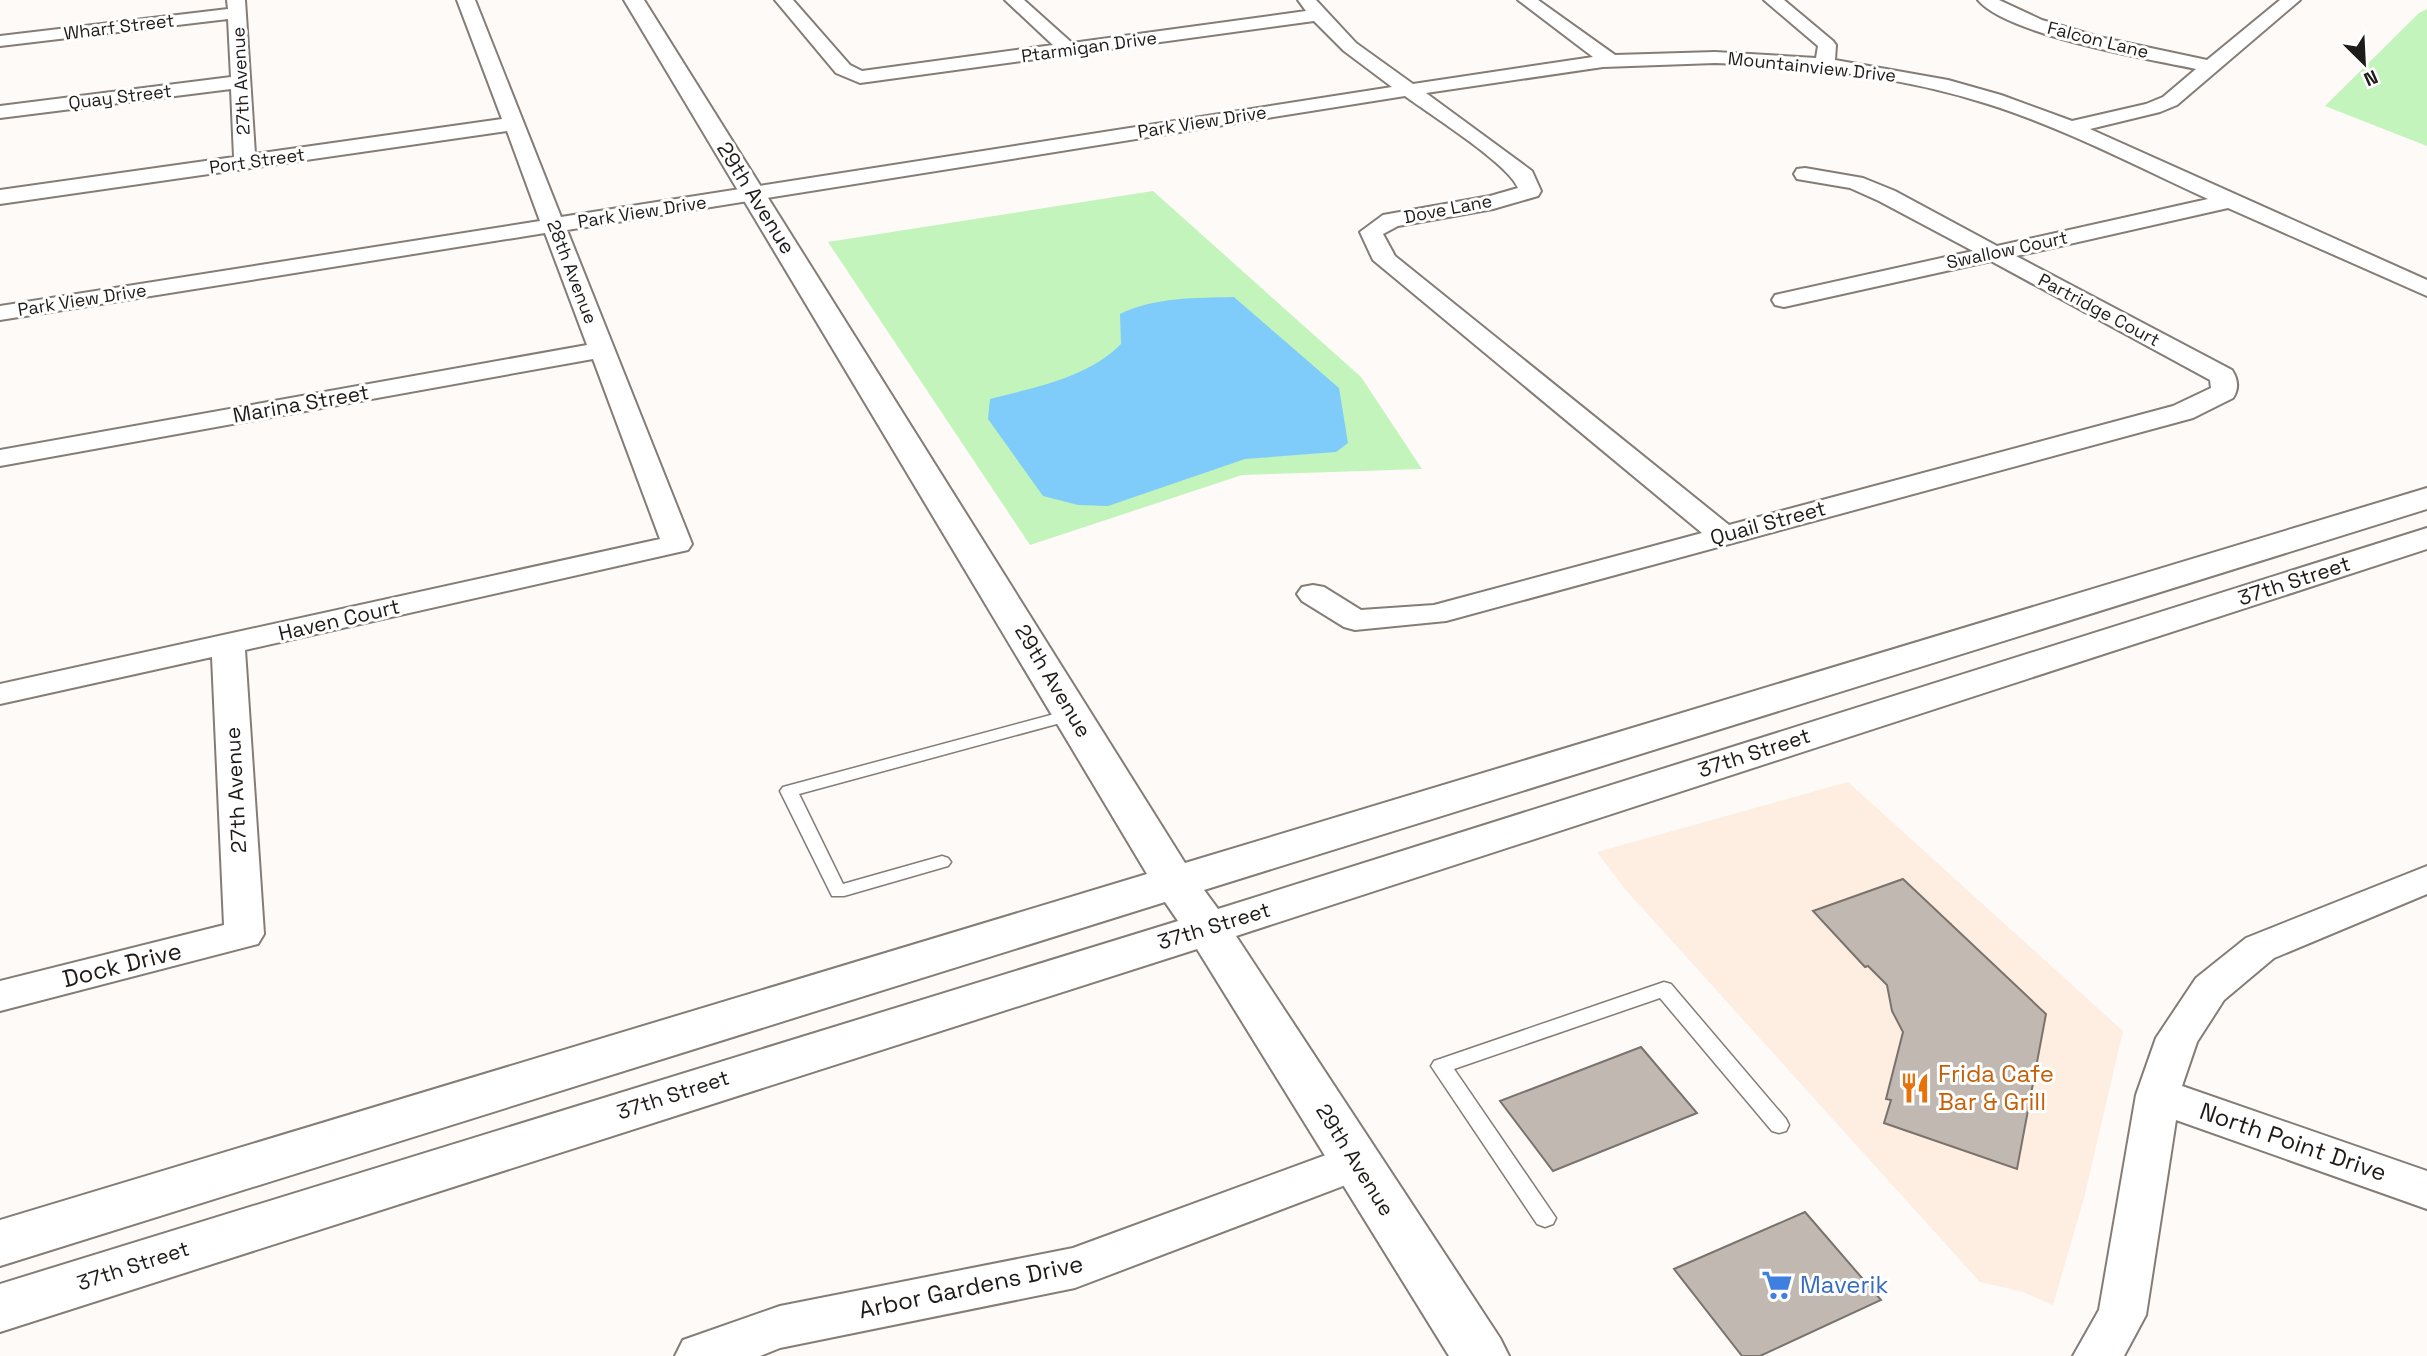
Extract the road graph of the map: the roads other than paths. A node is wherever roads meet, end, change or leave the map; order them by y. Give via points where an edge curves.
1 (466, 0) edge
2 (634, 0) edge
3 (784, 0) edge
4 (1014, 0) edge
5 (1527, 0) edge
6 (1773, 0) edge
7 (1987, 0) edge
8 (2290, 0) edge
9 (237, 7) edge
10 (1313, 8) edge
11 (0, 41) edge
12 (1068, 49) junction
13 (1608, 59) junction
14 (1825, 65) junction
15 (2212, 67) junction
16 (240, 82) junction
17 (1409, 89) junction
18 (0, 112) edge
19 (513, 124) junction
20 (2070, 128) junction
21 (245, 162) junction
22 (1805, 174) dead end
23 (754, 195) junction
24 (0, 197) edge
25 (2230, 201) junction
26 (554, 226) junction
27 (1994, 253) junction
28 (2427, 289) edge
29 (1784, 300) dead end
30 (0, 313) edge
31 (602, 350) junction
32 (2224, 392) joint
33 (0, 458) edge
34 (2427, 498) edge
35 (1723, 535) junction
36 (2427, 538) edge
37 (677, 544) joint
38 (1313, 594) dead end
39 (228, 645) junction
40 (0, 694) edge
41 (1073, 714) junction
42 (943, 862) dead end
43 (2427, 879) edge
44 (1175, 883) junction
45 (1207, 928) junction
46 (244, 934) joint
47 (0, 996) edge
48 (2158, 1095) junction
49 (1779, 1125) dead end
50 (1356, 1162) junction
51 (2427, 1190) edge
52 (1545, 1218) dead end
53 (0, 1243) edge
54 (0, 1308) edge
55 (700, 1356) edge
56 (1480, 1356) edge
57 (2098, 1356) edge

1 - 19 street, 28th Avenue
2 - 23 main road, 29th Avenue
3 - 12 street, Ptarmigan Drive via 843,69 860,77
4 - 12 street
5 - 13 street
6 - 14 street via 1827,45
7 - 15 street, Falcon Lane via 2048,28
8 - 15 street
9 - 11 street, Wharf Street
9 - 16 street, 27th Avenue
10 - 12 street, Ptarmigan Drive
10 - 17 street, Dove Lane via 1350,47
13 - 14 street, Mountainview Drive via 1720,58
13 - 17 street, Mountainview Drive
14 - 20 street, Mountainview Drive via 1905,77 1994,99
15 - 20 street via 2170,101
16 - 18 street, Quay Street
16 - 21 street, 27th Avenue
17 - 23 street, Park View Drive
17 - 35 street, Dove Lane via 1524,176 1530,191 1391,220 1371,232 1385,260
19 - 21 street, Port Street
19 - 26 street, 28th Avenue
20 - 25 street, Mountainview Drive
21 - 24 street, Port Street
22 - 27 street, Partridge Court via 1866,187
23 - 26 street, Park View Drive
23 - 41 main road, 29th Avenue
25 - 27 street, Swallow Court
25 - 28 street, Mountainview Drive
26 - 30 street, Park View Drive
26 - 31 street, 28th Avenue
27 - 29 street, Swallow Court
27 - 32 street, Partridge Court via 2223,376
31 - 33 street, Marina Street
31 - 37 street, 28th Avenue
32 - 35 street, Quail Street via 2183,412
34 - 44 main road, 37th Street
35 - 38 street, Quail Street via 1435,614 1356,620
36 - 45 main road, 37th Street
37 - 39 street, Haven Court
39 - 40 street, Haven Court
39 - 46 street, 27th Avenue
41 - 42 lane via 789,791 838,892
41 - 44 main road, 29th Avenue
43 - 48 street via 2260,948 2210,989 2177,1038
44 - 45 main road, 29th Avenue
44 - 53 main road, 37th Street
45 - 50 main road, 29th Avenue
45 - 54 main road, 37th Street
46 - 47 street, Dock Drive
48 - 51 street, North Point Drive
48 - 57 street via 2122,1315
49 - 52 lane via 1664,989 1441,1066
50 - 55 street, Arbor Gardens Drive via 1075,1268 780,1327
50 - 56 main road, 29th Avenue

